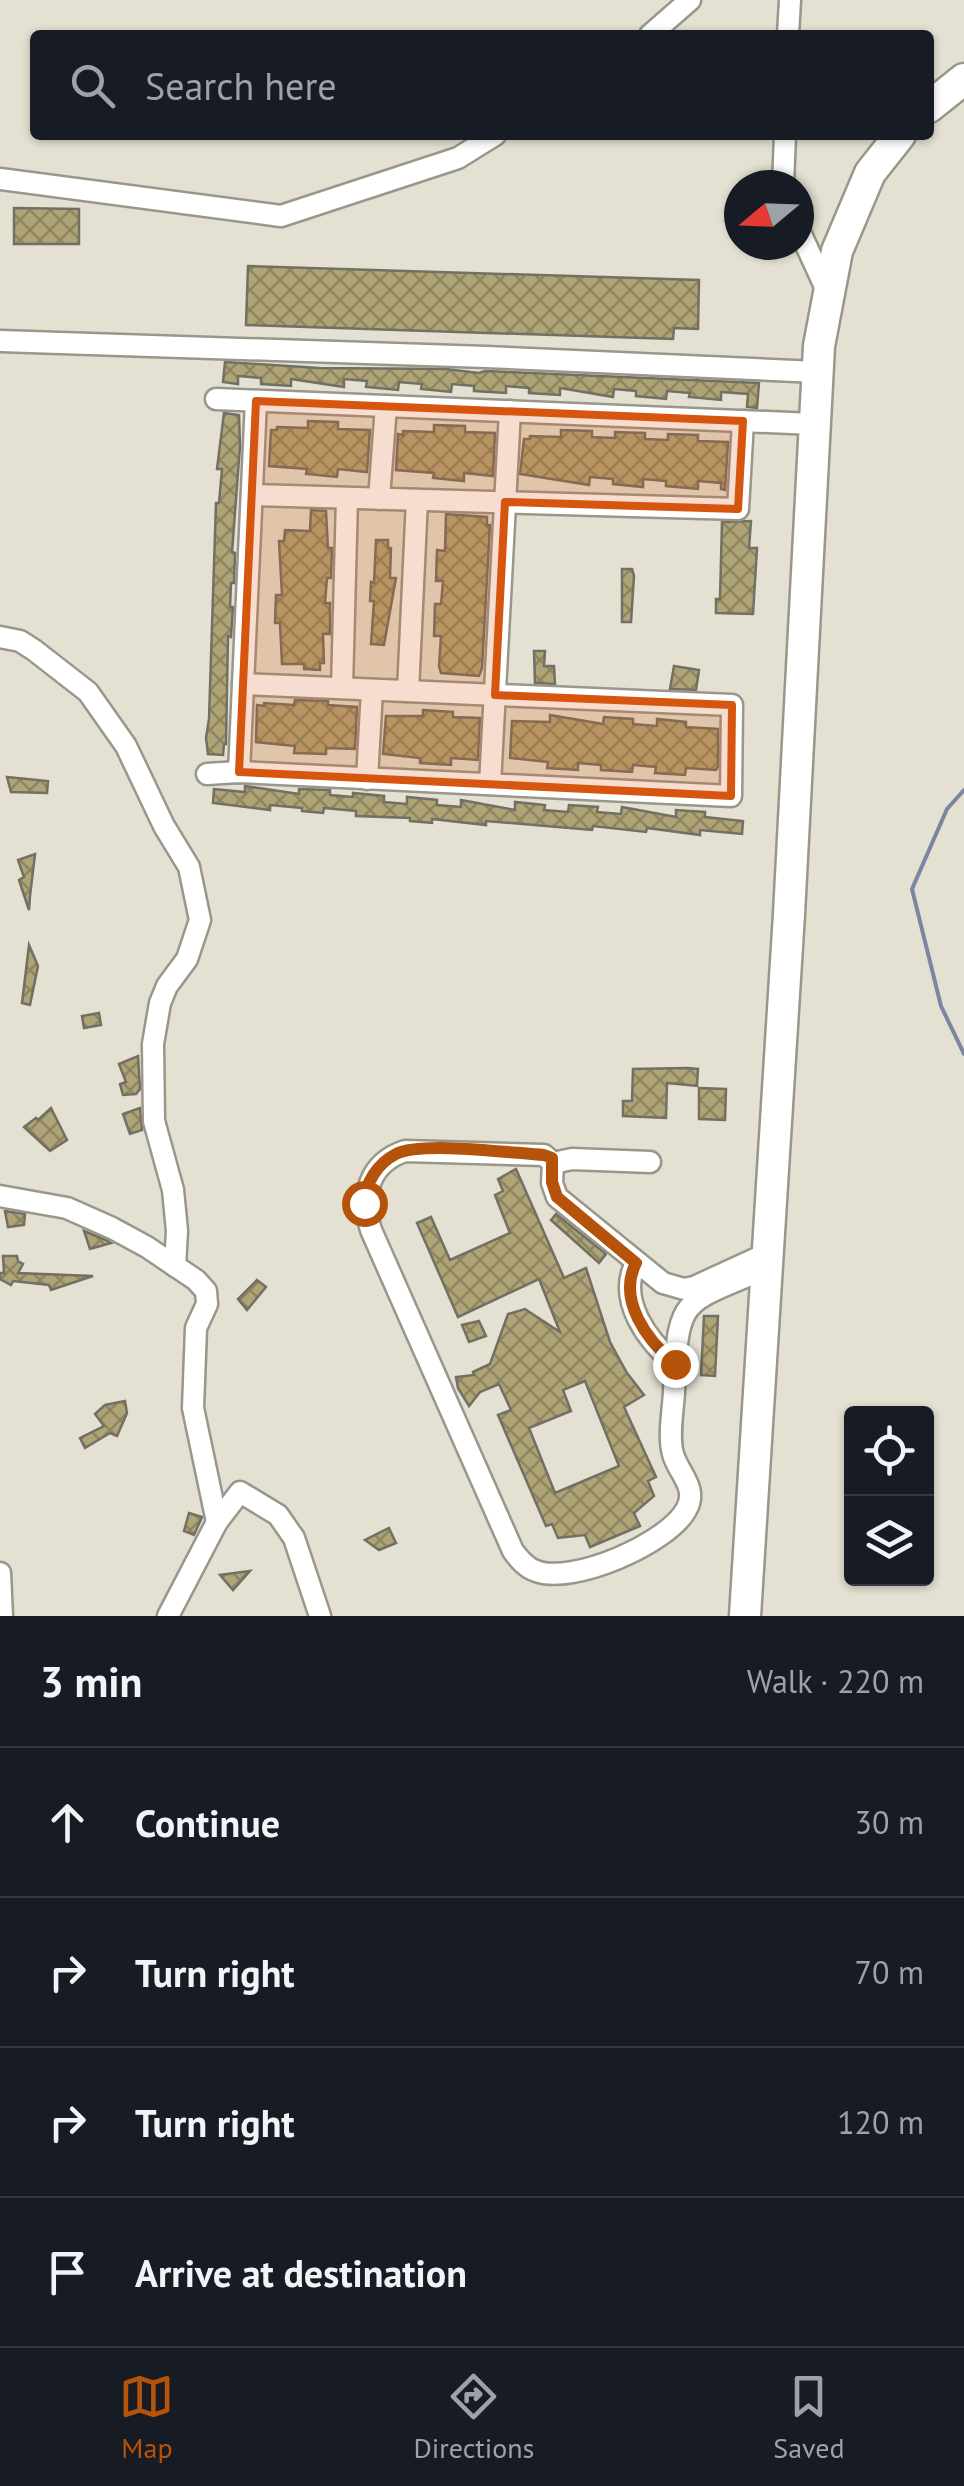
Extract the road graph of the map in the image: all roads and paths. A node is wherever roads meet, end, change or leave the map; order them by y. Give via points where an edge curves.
1 (690, 0) edge
2 (790, 0) edge
3 (656, 30) edge
4 (788, 30) edge
5 (964, 79) edge
6 (934, 103) edge
7 (486, 140) edge
8 (785, 140) edge
9 (896, 140) edge
10 (784, 170) edge
11 (0, 179) edge
12 (812, 260) edge
13 (828, 295) junction
14 (0, 341) edge
15 (817, 372) junction
16 (216, 399) dead end
17 (256, 401) junction
18 (386, 406) junction
19 (510, 412) junction
20 (743, 421) junction
21 (814, 424) junction
22 (252, 495) junction
23 (347, 498) junction
24 (380, 498) junction
25 (417, 500) junction
26 (505, 502) junction
27 (0, 637) edge
28 (243, 684) junction
29 (342, 688) junction
30 (372, 690) junction
31 (408, 691) junction
32 (494, 695) junction
33 (239, 772) junction
34 (206, 774) dead end
35 (367, 778) junction
36 (490, 784) junction
37 (553, 1162) junction
38 (650, 1162) dead end
39 (0, 1196) edge
40 (768, 1261) junction
41 (636, 1263) junction
42 (175, 1266) junction
43 (675, 1364) junction
44 (218, 1522) junction
45 (0, 1573) edge
46 (2, 1616) edge
47 (168, 1616) edge
48 (320, 1616) edge
49 (745, 1616) edge

1 - 3 street
2 - 4 street
5 - 6 highway
7 - 11 street via 458,158 281,216
8 - 10 street
9 - 13 highway via 856,202
12 - 13 street
13 - 15 highway
14 - 15 street
15 - 21 highway
16 - 17 street
17 - 18 street
17 - 22 street
18 - 19 street
18 - 24 street
19 - 20 street
19 - 26 street
20 - 21 street
20 - 26 street via 738,509
21 - 40 highway
22 - 23 street
22 - 28 street
23 - 24 street
23 - 29 street
24 - 25 street
25 - 26 street
25 - 31 street
26 - 32 street
27 - 42 street via 20,641 88,692 126,746 188,867 200,920 160,1002 154,1044 154,1122 172,1190
28 - 29 street
28 - 33 street
29 - 30 street
30 - 31 street
30 - 35 street
31 - 32 street
32 - 36 street
32 - 36 street via 732,706 731,796
33 - 34 street
33 - 35 street
35 - 36 street
37 - 38 street
37 - 41 street via 557,1197
37 - 43 street via 544,1155 405,1151 377,1168 365,1192 371,1230 522,1563 538,1573 604,1564 669,1530 686,1511 690,1490 672,1450
39 - 42 street via 67,1208
40 - 41 street via 684,1289
40 - 43 street via 698,1296 680,1320
40 - 49 highway
41 - 43 street via 628,1284 636,1314
42 - 44 street via 206,1291 196,1328 193,1408
44 - 47 street
44 - 48 street via 240,1492 278,1515 294,1538
45 - 46 street

